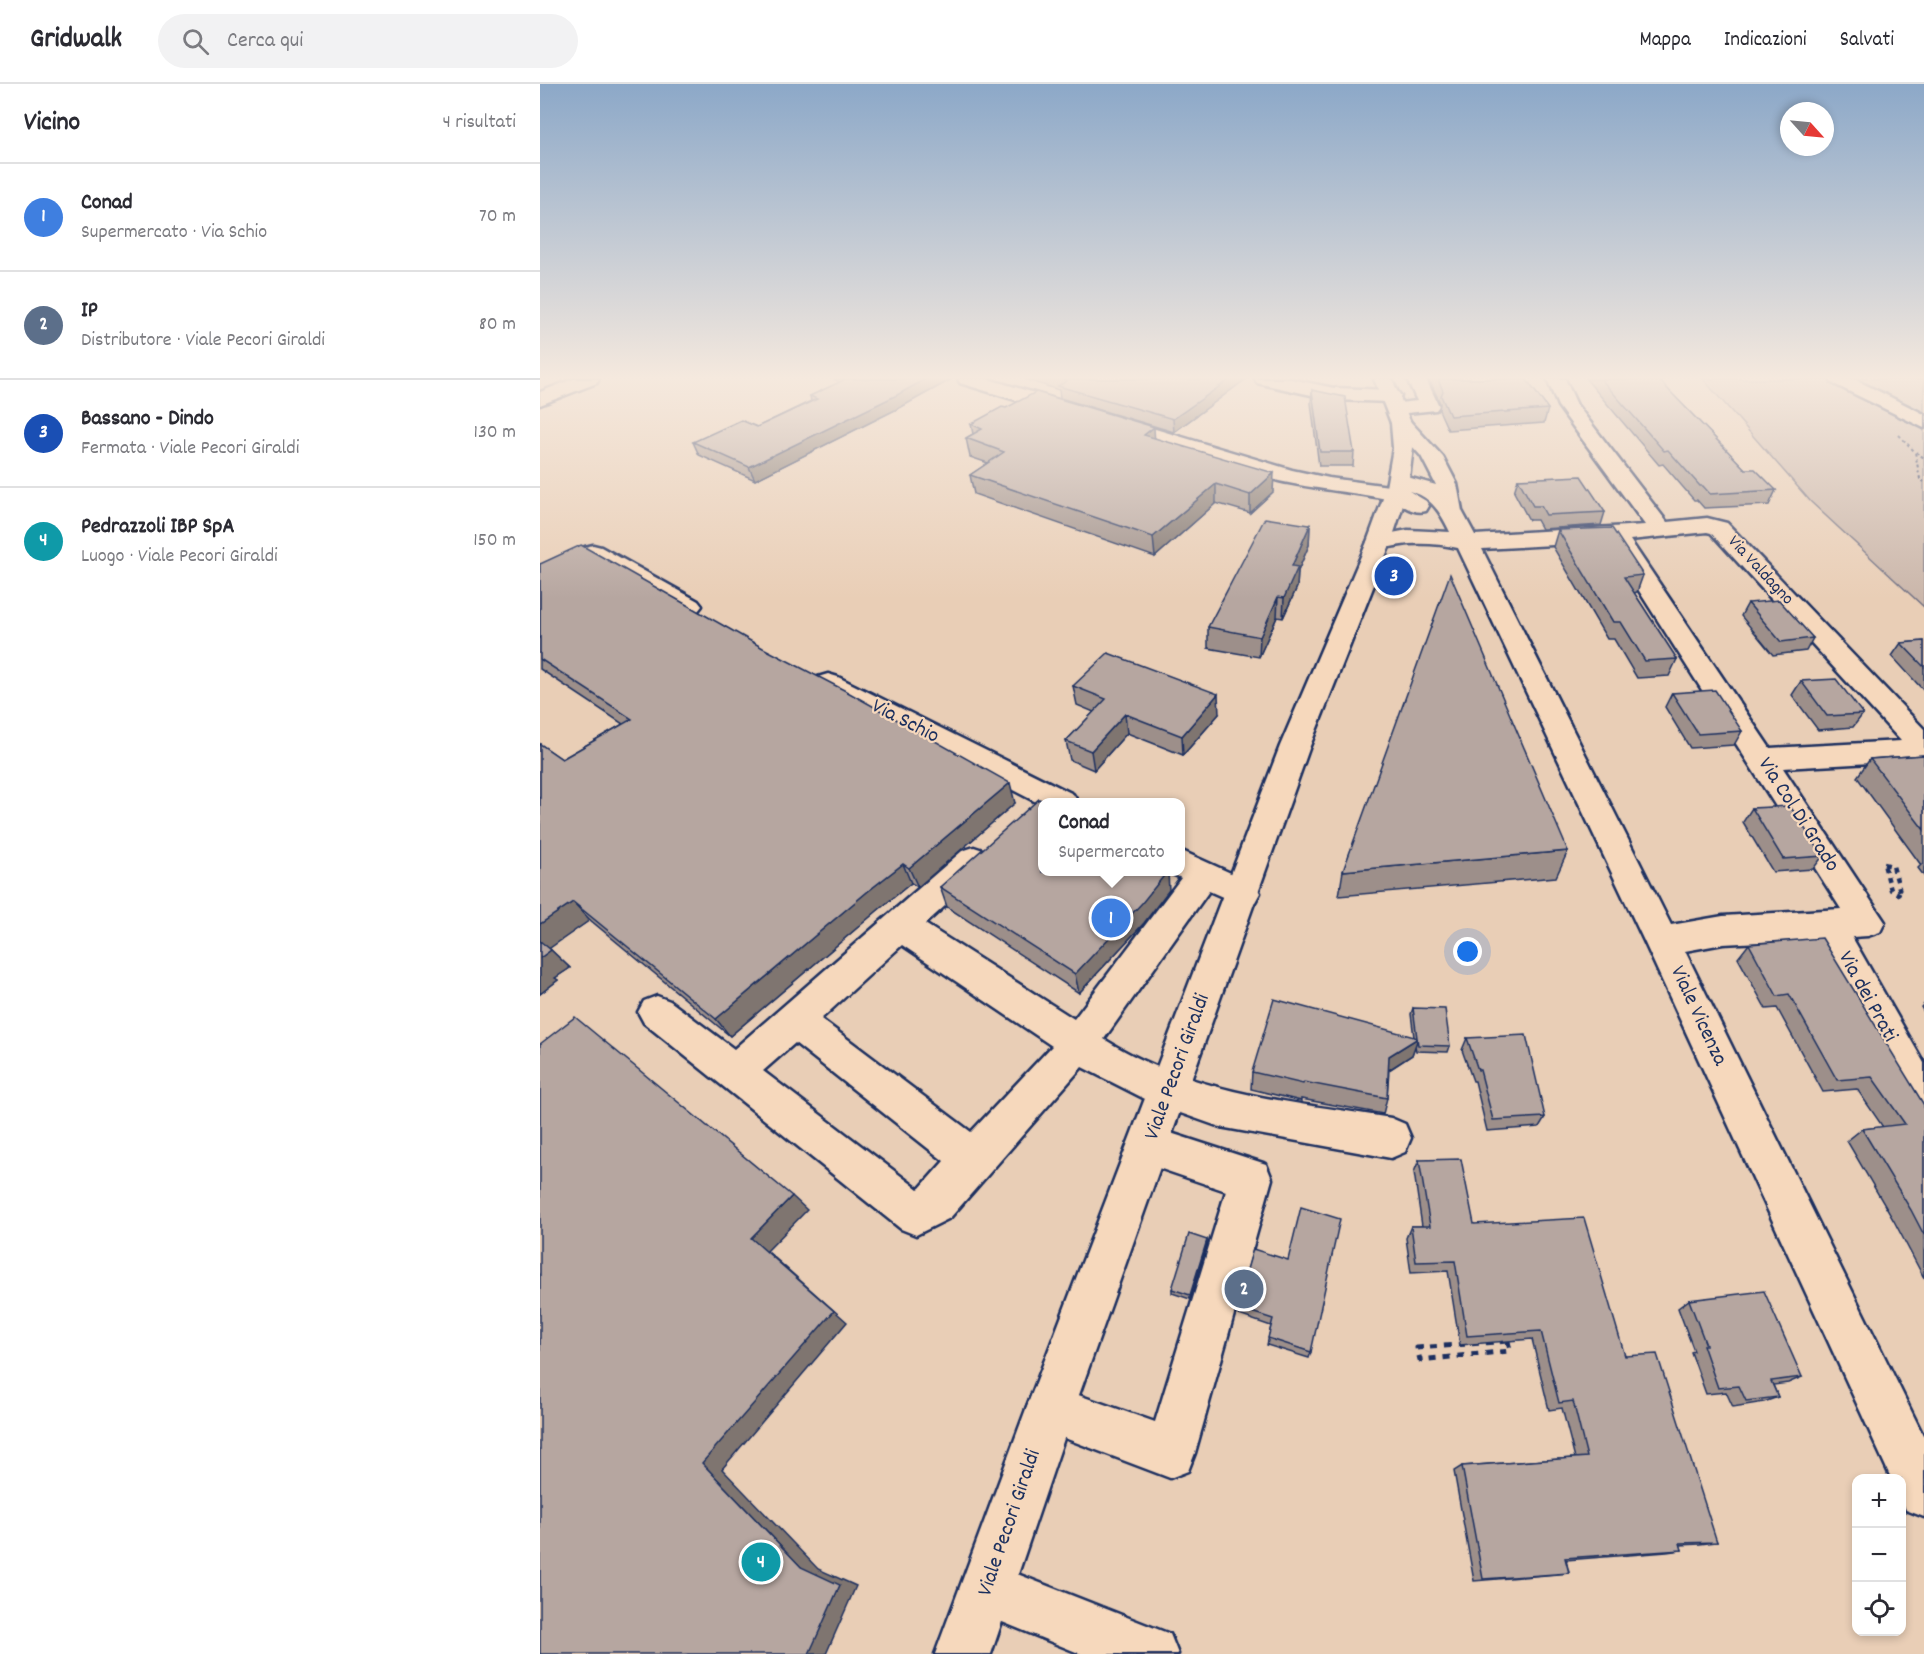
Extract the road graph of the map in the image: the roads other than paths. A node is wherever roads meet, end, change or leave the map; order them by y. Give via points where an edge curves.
1 (1209, 452) edge
2 (1402, 452) edge
3 (1431, 452) edge
4 (1603, 452) edge
5 (1397, 488) junction
6 (1459, 527) junction
7 (1661, 530) junction
8 (1614, 535) junction
9 (1379, 542) junction
10 (593, 552) edge
11 (714, 620) edge
12 (805, 671) edge
13 (1924, 749) edge
14 (1761, 759) junction
15 (1052, 798) edge
16 (1038, 808) edge
17 (1021, 818) edge
18 (995, 841) edge
19 (1191, 869) edge
20 (1243, 893) junction
21 (1827, 924) junction
22 (901, 926) junction
23 (1662, 941) junction
24 (657, 1012) dead end
25 (794, 1020) junction
26 (1079, 1043) junction
27 (735, 1072) junction
28 (1168, 1090) junction
29 (1924, 1101) edge
30 (1391, 1138) dead end
31 (1149, 1146) junction
32 (973, 1159) junction
33 (1050, 1409) junction
34 (1922, 1483) edge
35 (987, 1589) junction
36 (963, 1654) edge
37 (1150, 1654) edge

1 - 5 street via 1329,486
2 - 5 street
3 - 6 street via 1450,489
4 - 7 street
5 - 6 street via 1419,507
5 - 6 street via 1420,486 1435,492
5 - 9 street, Viale Pecori Giraldi
6 - 8 street, Via Valdagno
6 - 9 street, Via Valdagno via 1441,537
6 - 23 street, Viale Vicenza
7 - 8 street, Via Valdagno
7 - 13 street, Via Valdagno via 1707,525 1724,531
8 - 14 street, Via Col Di Grado
9 - 20 street, Viale Pecori Giraldi via 1295,746
10 - 11 street
12 - 15 street, Via Schio
13 - 14 street, Via Valdagno
14 - 21 street, Via Col Di Grado via 1868,922
16 - 17 street
18 - 22 street
19 - 20 street
19 - 26 street
20 - 28 street, Viale Pecori Giraldi
21 - 23 street, Via Col Di Grado via 1723,930
21 - 29 street, Via dei Prati
22 - 25 street
22 - 26 street
23 - 34 street, Viale Vicenza
24 - 27 street
25 - 27 street
25 - 32 street
26 - 28 street
26 - 32 street
27 - 32 street via 916,1214 935,1203
28 - 30 street via 1220,1108
28 - 31 street, Viale Pecori Giraldi
31 - 33 street, Viale Pecori Giraldi
31 - 33 street via 1251,1179 1170,1453
33 - 35 street, Viale Pecori Giraldi
35 - 36 street, Viale Pecori Giraldi
35 - 37 street

